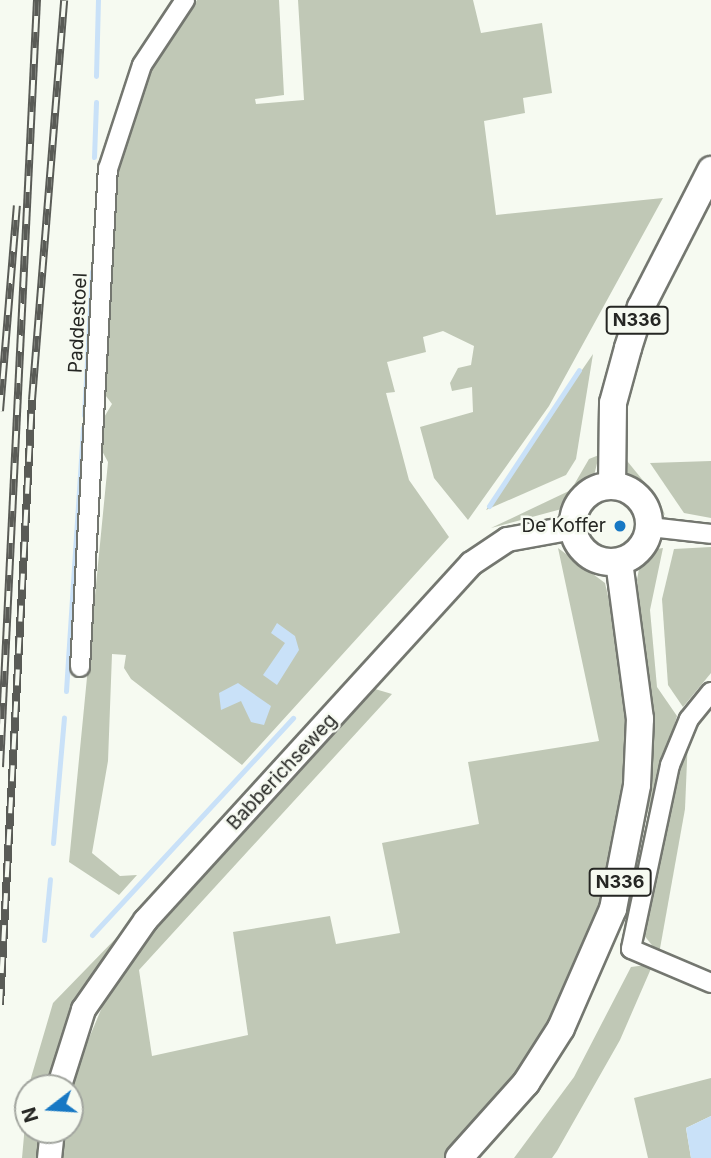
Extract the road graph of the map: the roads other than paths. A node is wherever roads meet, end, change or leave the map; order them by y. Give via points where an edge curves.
1 (185, 0) edge
2 (711, 170) edge
3 (612, 486) junction
4 (573, 527) junction
5 (650, 527) junction
6 (711, 534) edge
7 (620, 562) junction
8 (80, 667) dead end
9 (711, 692) edge
10 (711, 983) edge
11 (62, 1074) edge
12 (459, 1158) edge

1 - 8 street, Paddestoel via 142,65 108,169
2 - 3 main road, N336 via 641,307 628,348 613,403
3 - 4 main road via 588,493
3 - 5 main road via 644,503
4 - 7 main road via 594,558
4 - 11 street, Babberichseweg via 507,540 471,563 145,920 83,1009
5 - 6 street
5 - 7 main road via 640,549
7 - 12 main road, N336 via 640,719 637,785 613,909 561,1028 526,1083
9 - 10 street via 689,719 670,765 631,949

